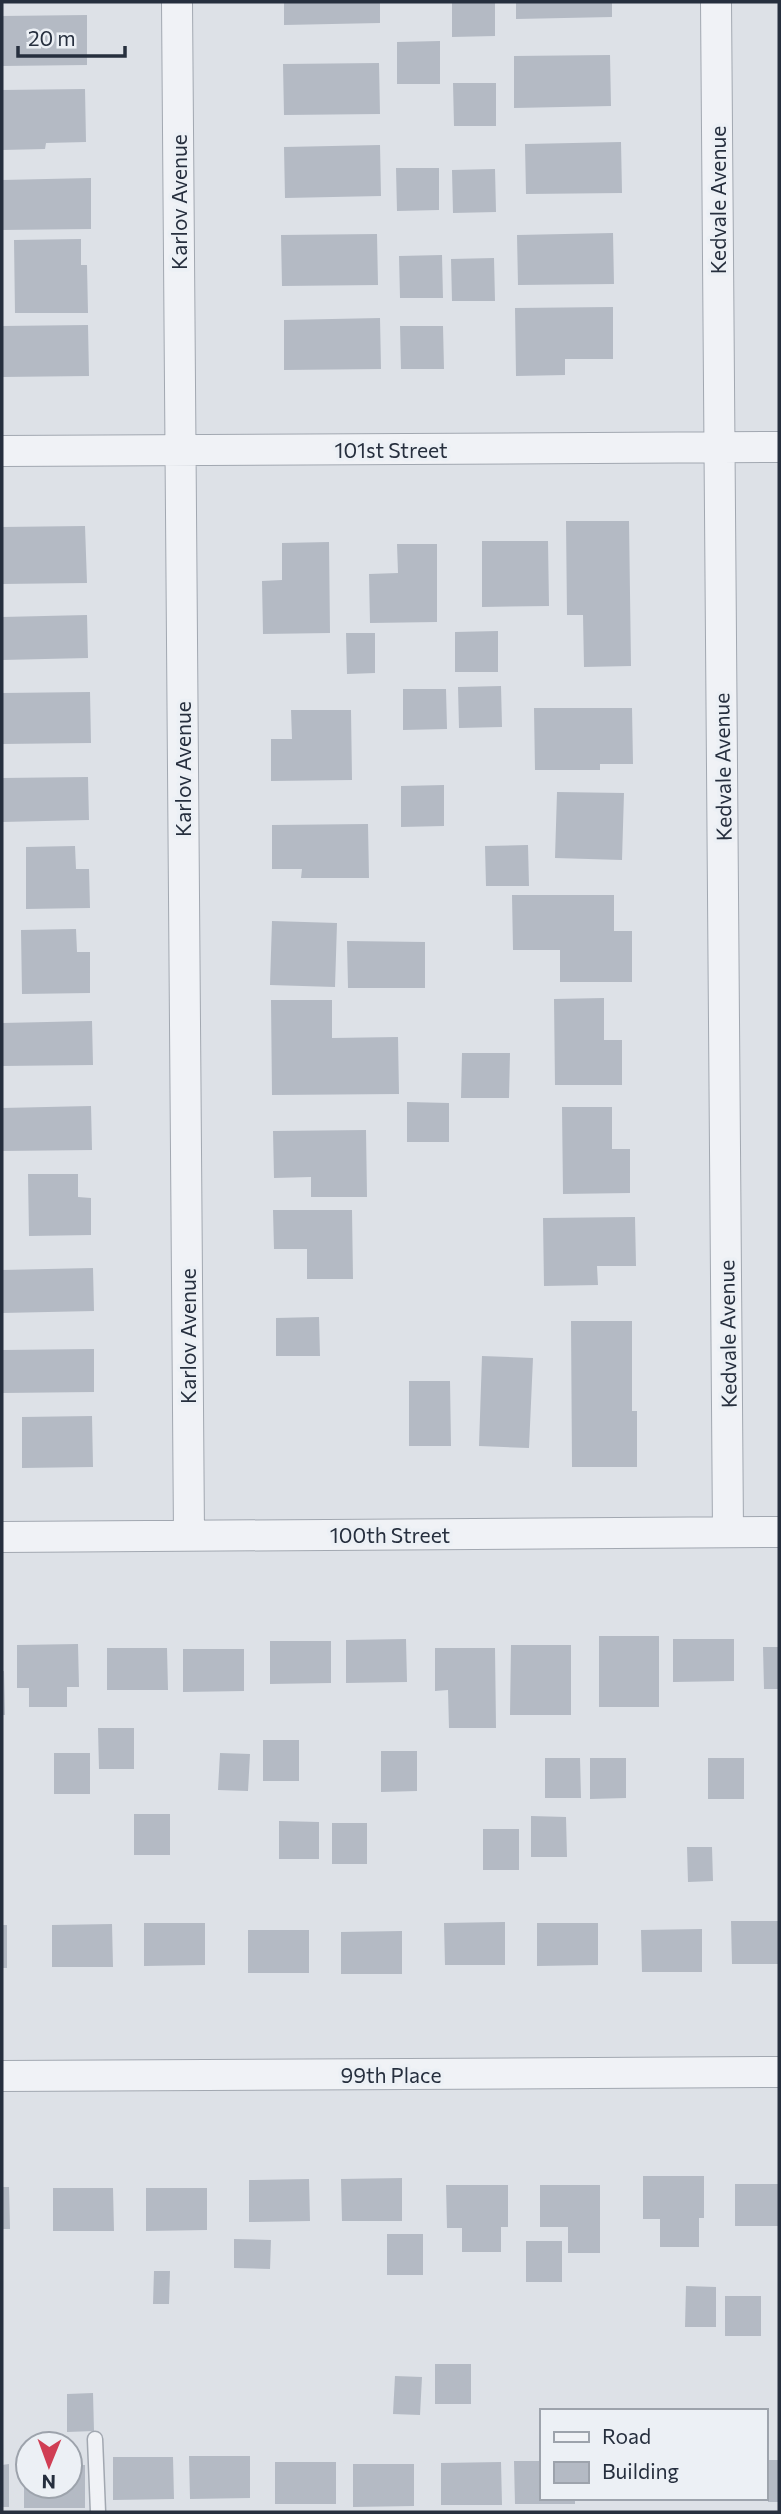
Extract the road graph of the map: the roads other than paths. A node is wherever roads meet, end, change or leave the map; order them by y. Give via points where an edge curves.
1 (177, 2) edge
2 (716, 2) edge
3 (779, 447) edge
4 (719, 448) junction
5 (180, 450) junction
6 (2, 451) edge
7 (728, 1532) junction
8 (779, 1532) edge
9 (189, 1535) junction
10 (2, 1537) edge
11 (779, 2073) edge
12 (2, 2076) edge
13 (95, 2439) dead end
14 (99, 2512) edge

1 - 5 street, Karlov Avenue
2 - 4 street, Kedvale Avenue
3 - 4 street, 101st Street
4 - 5 street, 101st Street
4 - 7 street, Kedvale Avenue
5 - 6 street, 101st Street
5 - 9 street, Karlov Avenue
7 - 8 street, 100th Street
7 - 9 street, 100th Street
9 - 10 street, 100th Street
11 - 12 street, 99th Place
13 - 14 lane

